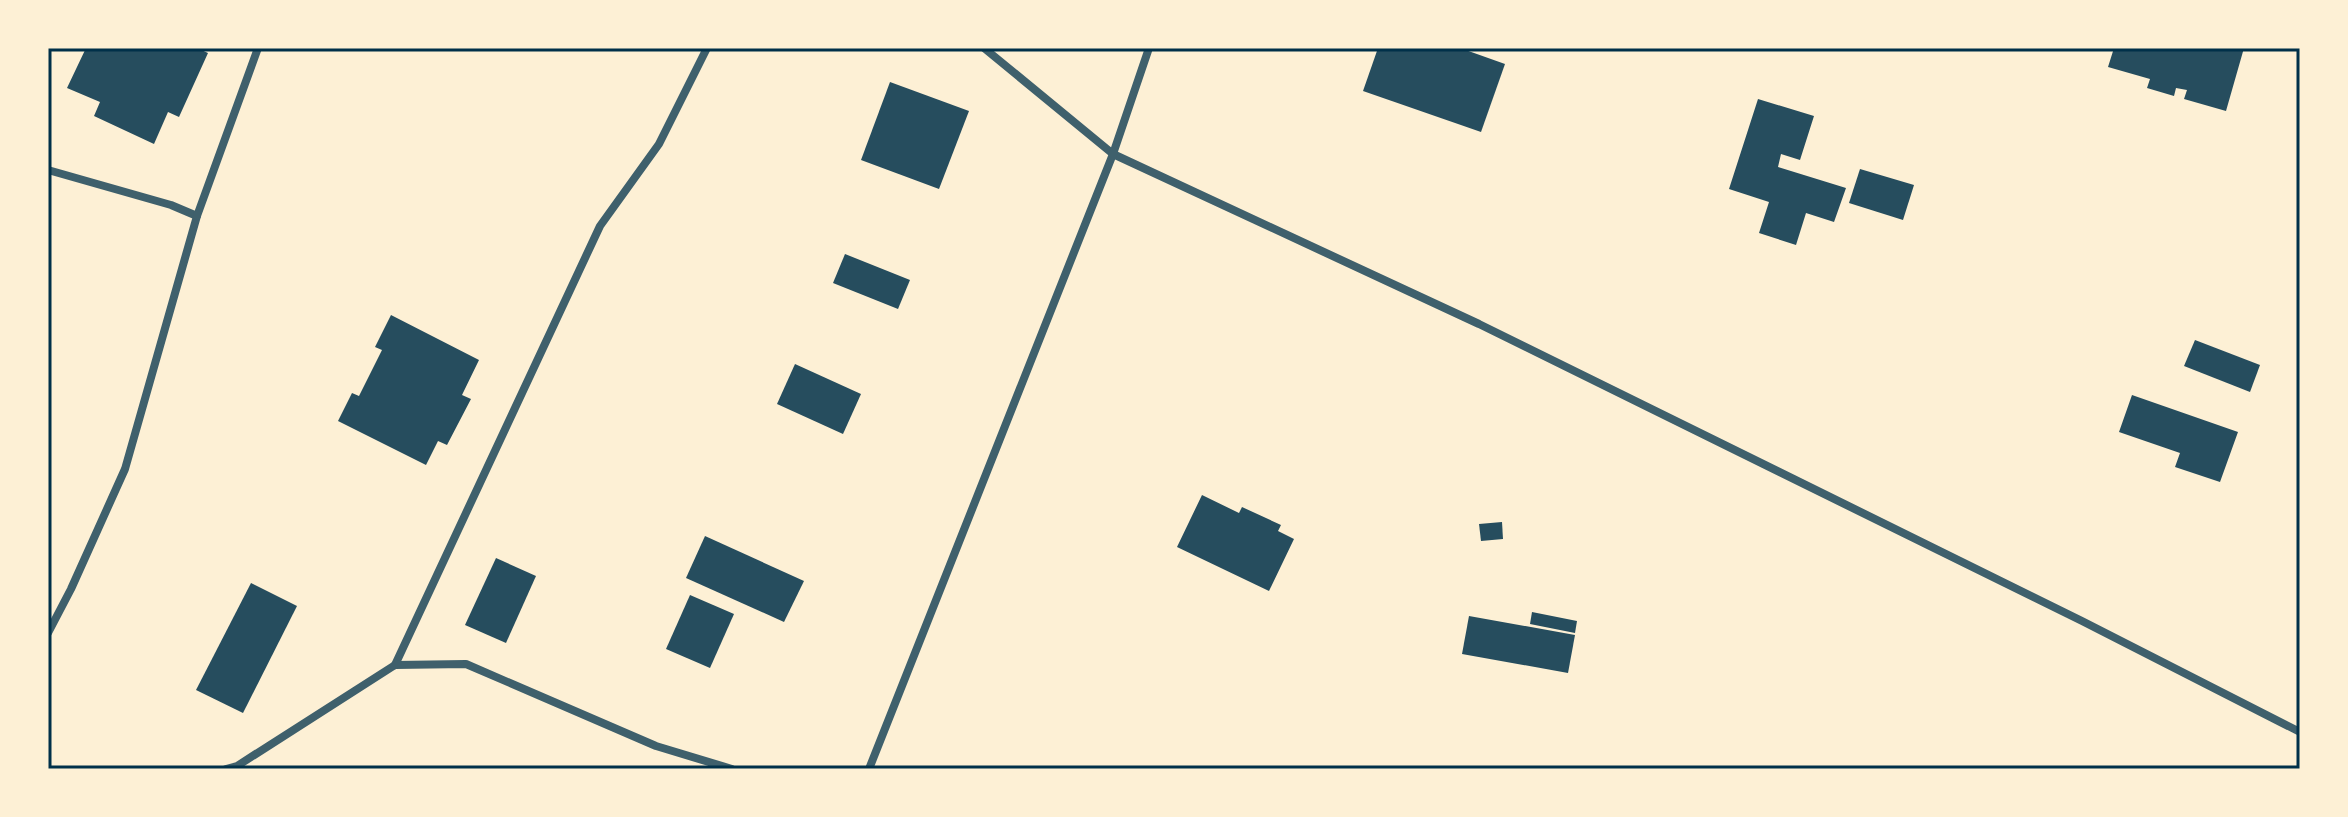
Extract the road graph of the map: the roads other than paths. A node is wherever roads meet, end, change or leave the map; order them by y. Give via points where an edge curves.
1 (258, 48) edge
2 (707, 48) edge
3 (984, 48) edge
4 (1149, 48) edge
5 (1113, 154) junction
6 (48, 170) edge
7 (197, 216) junction
8 (48, 633) edge
9 (395, 665) junction
10 (2300, 732) edge
11 (226, 769) edge
12 (732, 769) edge
13 (869, 769) edge

1 - 7 street
2 - 9 street via 659,144 600,226
3 - 5 street
4 - 5 street
5 - 10 street via 1479,324
5 - 13 street
6 - 7 street
7 - 8 street via 125,469
9 - 11 street
9 - 12 street via 466,664 656,746

